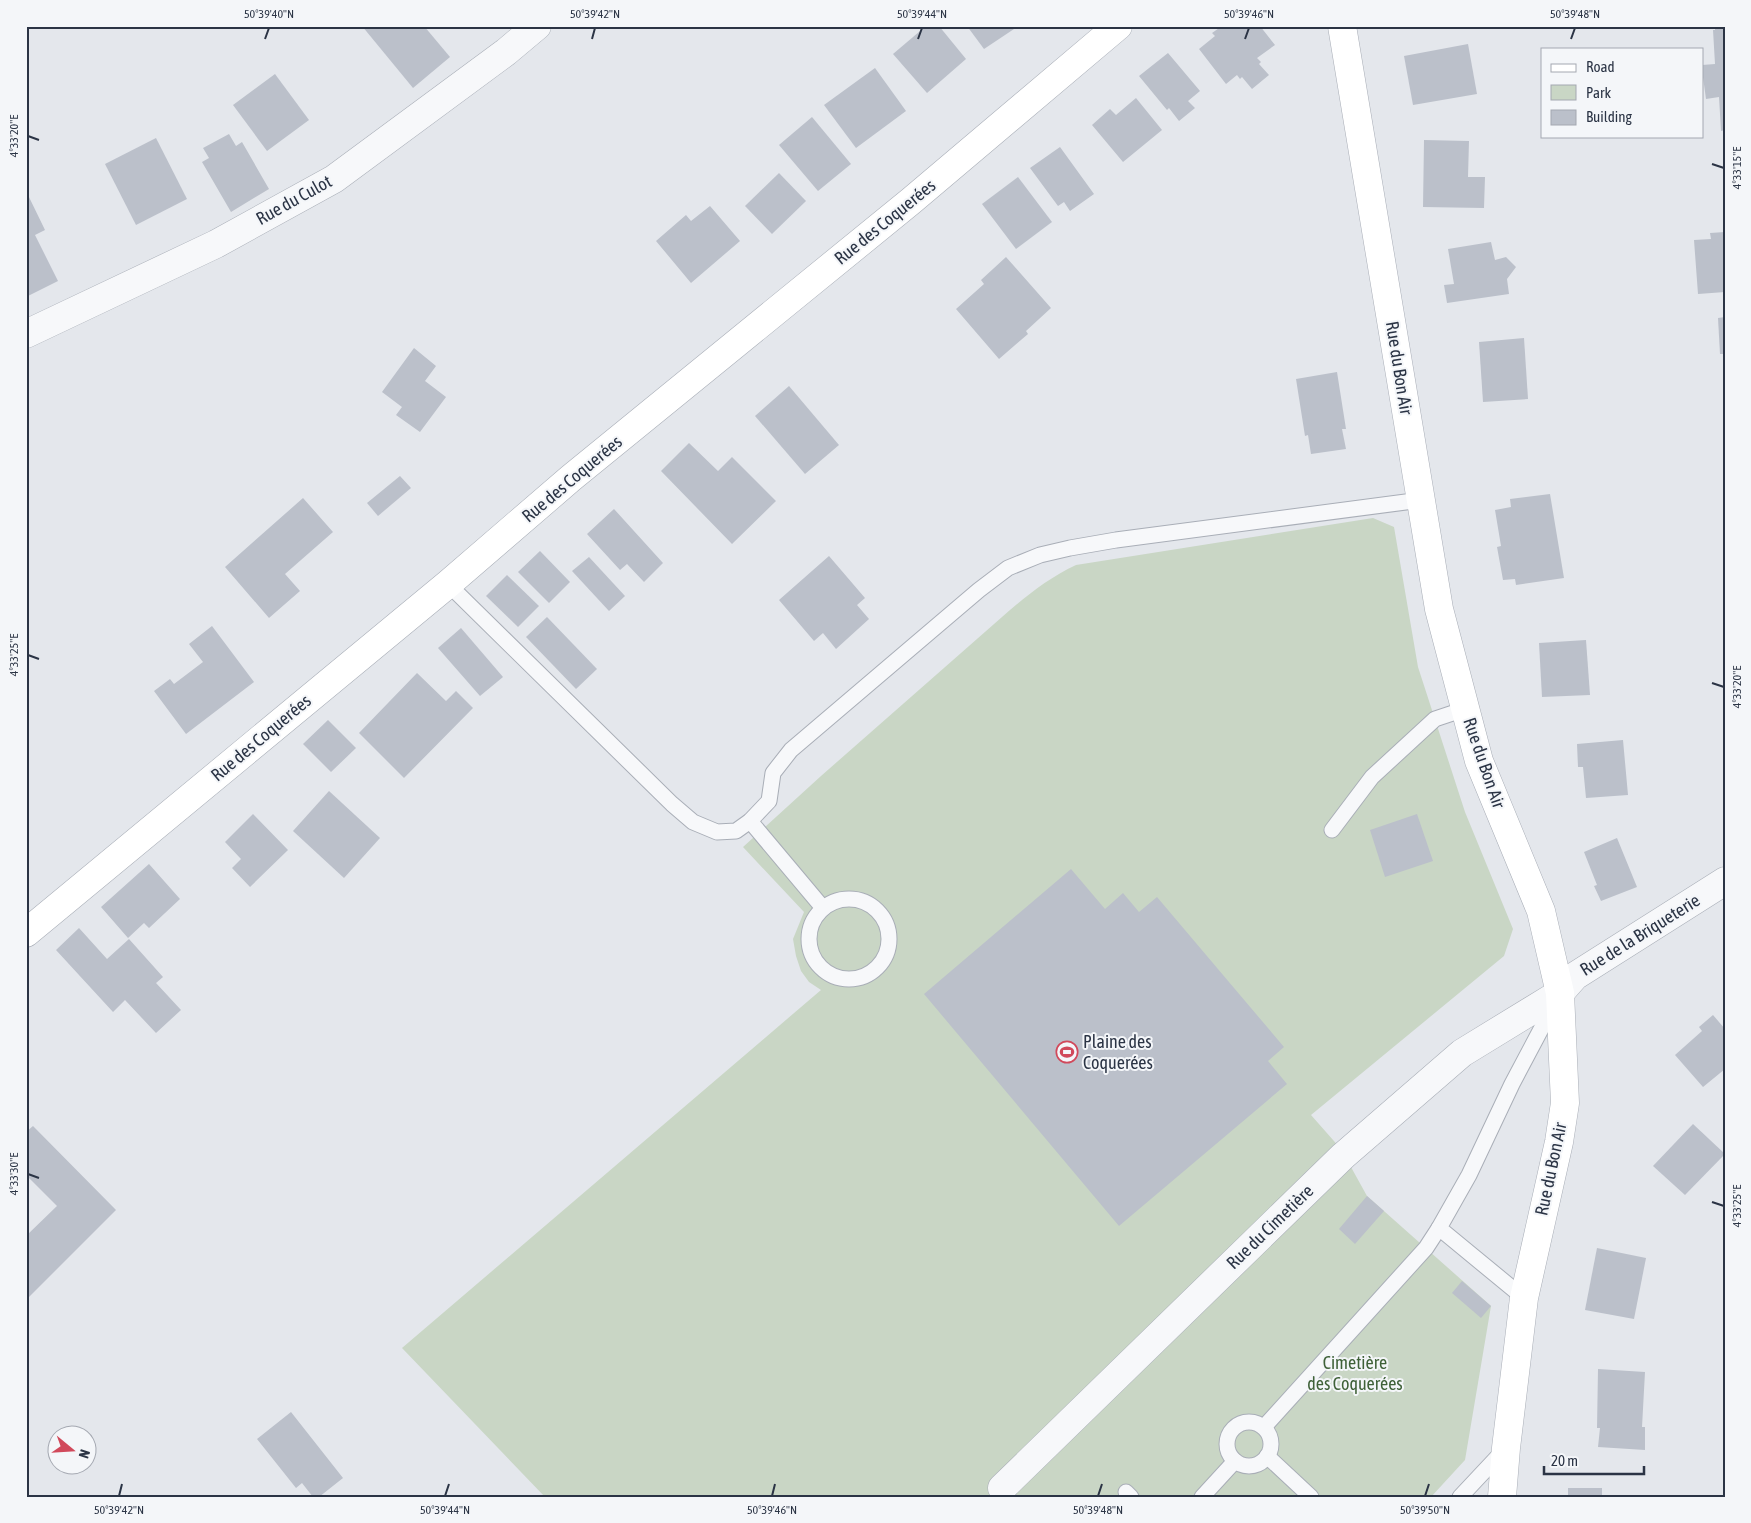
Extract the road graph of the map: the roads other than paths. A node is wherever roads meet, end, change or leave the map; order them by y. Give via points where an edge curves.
1 (537, 26) edge
2 (1118, 26) edge
3 (1342, 26) edge
4 (26, 334) edge
5 (1421, 500) junction
6 (448, 584) junction
7 (1465, 709) junction
8 (750, 821) junction
9 (1332, 830) dead end
10 (1725, 881) edge
11 (823, 908) junction
12 (26, 933) edge
13 (1560, 993) junction
14 (1439, 1228) junction
15 (1524, 1298) junction
16 (1264, 1427) junction
17 (1506, 1448) junction
18 (1267, 1456) junction
19 (1235, 1461) junction
20 (1002, 1488) dead end
21 (1202, 1497) edge
22 (1311, 1497) edge
23 (1460, 1497) edge
24 (1502, 1497) edge

1 - 4 street, Rue du Culot via 334,179 216,244
2 - 6 street, Rue des Coquerées via 911,201 571,478
3 - 5 street, Rue du Bon Air
5 - 7 street, Rue du Bon Air via 1439,609
5 - 8 lane via 1116,540 1040,555 1008,568 791,750 773,773 769,802
6 - 8 lane via 693,822 717,832 736,831
6 - 12 street, Rue des Coquerées
7 - 9 lane via 1435,719 1372,777
7 - 13 street, Rue du Bon Air via 1479,761 1541,911
8 - 11 lane
10 - 13 street, Rue de la Briqueterie via 1575,976
11 - 11 lane via 815,917 809,940 816,963 834,977 857,979 876,969 889,947 888,930 877,910 858,900 836,901
13 - 14 lane
13 - 15 street, Rue du Bon Air via 1565,1103
13 - 20 street, Rue du Cimetière via 1462,1053 1343,1156
14 - 15 lane
14 - 16 lane via 1426,1248
15 - 17 street, Rue du Bon Air
16 - 18 lane via 1270,1440
16 - 19 lane via 1244,1422 1231,1430 1227,1448
17 - 23 lane
17 - 24 street, Rue du Bon Air
18 - 19 lane via 1252,1465
18 - 22 lane
19 - 21 lane

